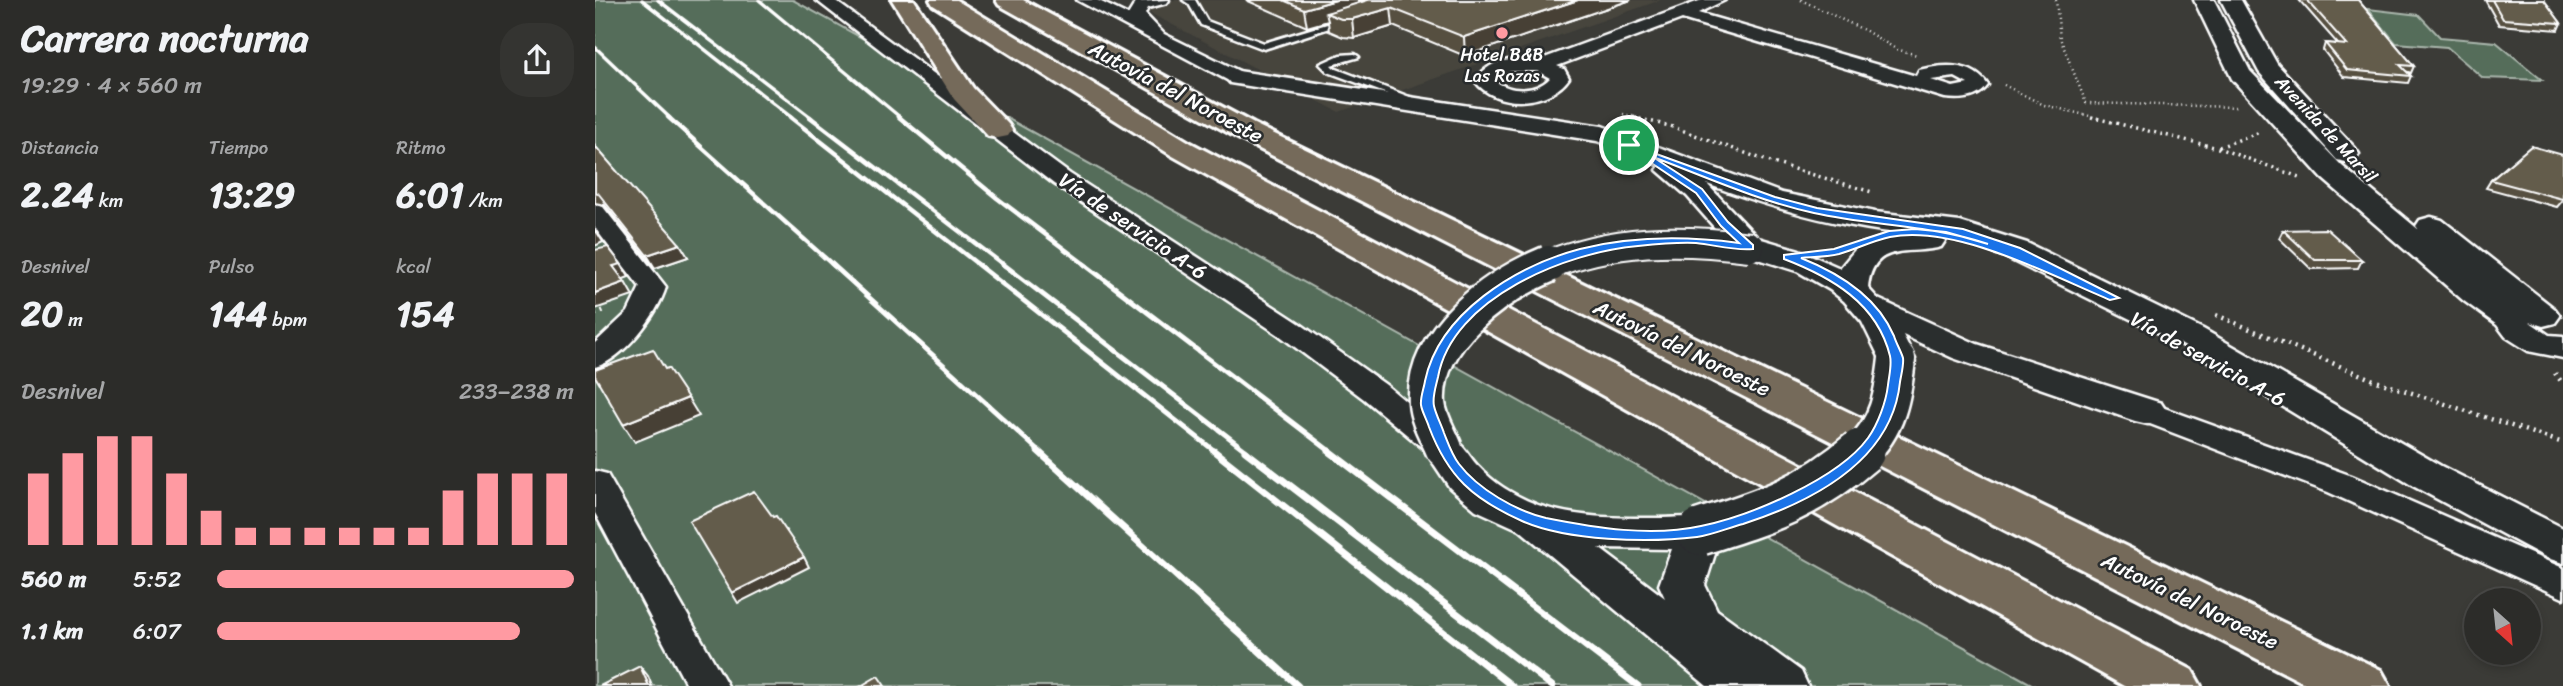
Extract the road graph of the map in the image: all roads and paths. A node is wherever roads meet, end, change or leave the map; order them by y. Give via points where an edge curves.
1 (824, 0) edge
2 (903, 0) edge
3 (941, 0) edge
4 (1007, 0) edge
5 (1085, 0) edge
6 (1161, 0) edge
7 (1187, 0) edge
8 (1717, 0) edge
9 (2056, 0) edge
10 (2204, 0) edge
11 (2231, 0) edge
12 (1681, 13) junction
13 (1354, 19) edge
14 (1163, 41) junction
15 (1355, 57) dead end
16 (1541, 66) dead end
17 (1238, 78) joint
18 (1924, 84) dead end
19 (2086, 103) junction
20 (1433, 107) junction
21 (2075, 115) dead end
22 (2277, 116) junction
23 (998, 130) junction
24 (1629, 145) junction
25 (2308, 180) dead end
26 (595, 212) edge
27 (623, 246) junction
28 (1750, 247) junction
29 (595, 256) edge
30 (1788, 257) junction
31 (1860, 298) junction
32 (2114, 298) junction
33 (2547, 336) edge
34 (606, 342) edge
35 (595, 358) edge
36 (2147, 412) joint
37 (1444, 449) junction
38 (595, 482) edge
39 (1532, 520) junction
40 (1700, 532) junction
41 (2563, 547) edge
42 (2563, 561) edge
43 (2563, 584) edge
44 (2204, 608) junction
45 (708, 686) edge
46 (1742, 686) edge
47 (1783, 686) edge
48 (2173, 686) edge
49 (2362, 686) edge
50 (2380, 686) edge

1 - 23 street, Vía de servicio A-6
2 - 23 highway via 963,93
3 - 48 highway, Autovía del Noroeste via 1181,149
4 - 44 highway, Autovía del Noroeste via 1244,130
5 - 14 street, Vía de servicio A-6
6 - 14 street via 1142,5 1136,15
7 - 13 lane via 1204,23 1264,46
8 - 12 street
9 - 19 path via 2060,38
10 - 22 street, Avenida de Marsil via 2240,74
11 - 33 street, Avenida de Marsil via 2267,67 2364,174
12 - 16 street
12 - 18 street
14 - 17 street, Vía de servicio A-6
15 - 20 lane via 1325,64 1331,71
17 - 20 street, Vía de servicio A-6
19 - 21 path
19 - 22 path
20 - 24 street, Vía de servicio A-6 via 1602,134
22 - 25 path via 2218,148
22 - 33 street, Avenida de Marsil via 2332,172 2476,294
23 - 37 street, Vía de servicio A-6 via 1062,179 1289,329
24 - 28 street, Vía de servicio A-6 via 1699,191 1724,224
24 - 32 street, Vía de servicio A-6 via 1772,199 1817,211 1960,231 2016,250
26 - 27 street
27 - 29 street
27 - 34 street via 653,288 643,313
28 - 30 street
28 - 37 street, bridge via 1693,240 1581,252 1535,270 1493,295 1458,326 1435,362 1427,404
30 - 31 street via 1823,271
30 - 32 street, Vía de servicio A-6 via 1835,252 1889,234 1946,235 1992,248
31 - 36 street via 1965,351
31 - 40 street, bridge via 1885,330 1897,359 1893,399 1873,441 1831,478 1772,510
31 - 42 street, Vía de servicio A-6 via 1856,267 1871,250 1897,242 1951,243 1995,257 2178,340 2413,481
32 - 41 street, Vía de servicio A-6 via 2191,336 2427,476
34 - 35 street
36 - 43 street via 2340,484
37 - 39 street via 1468,481
38 - 45 street
39 - 40 street via 1643,536
39 - 46 street
40 - 47 street via 1682,585 1700,623
44 - 49 highway, Autovía del Noroeste
44 - 50 highway

